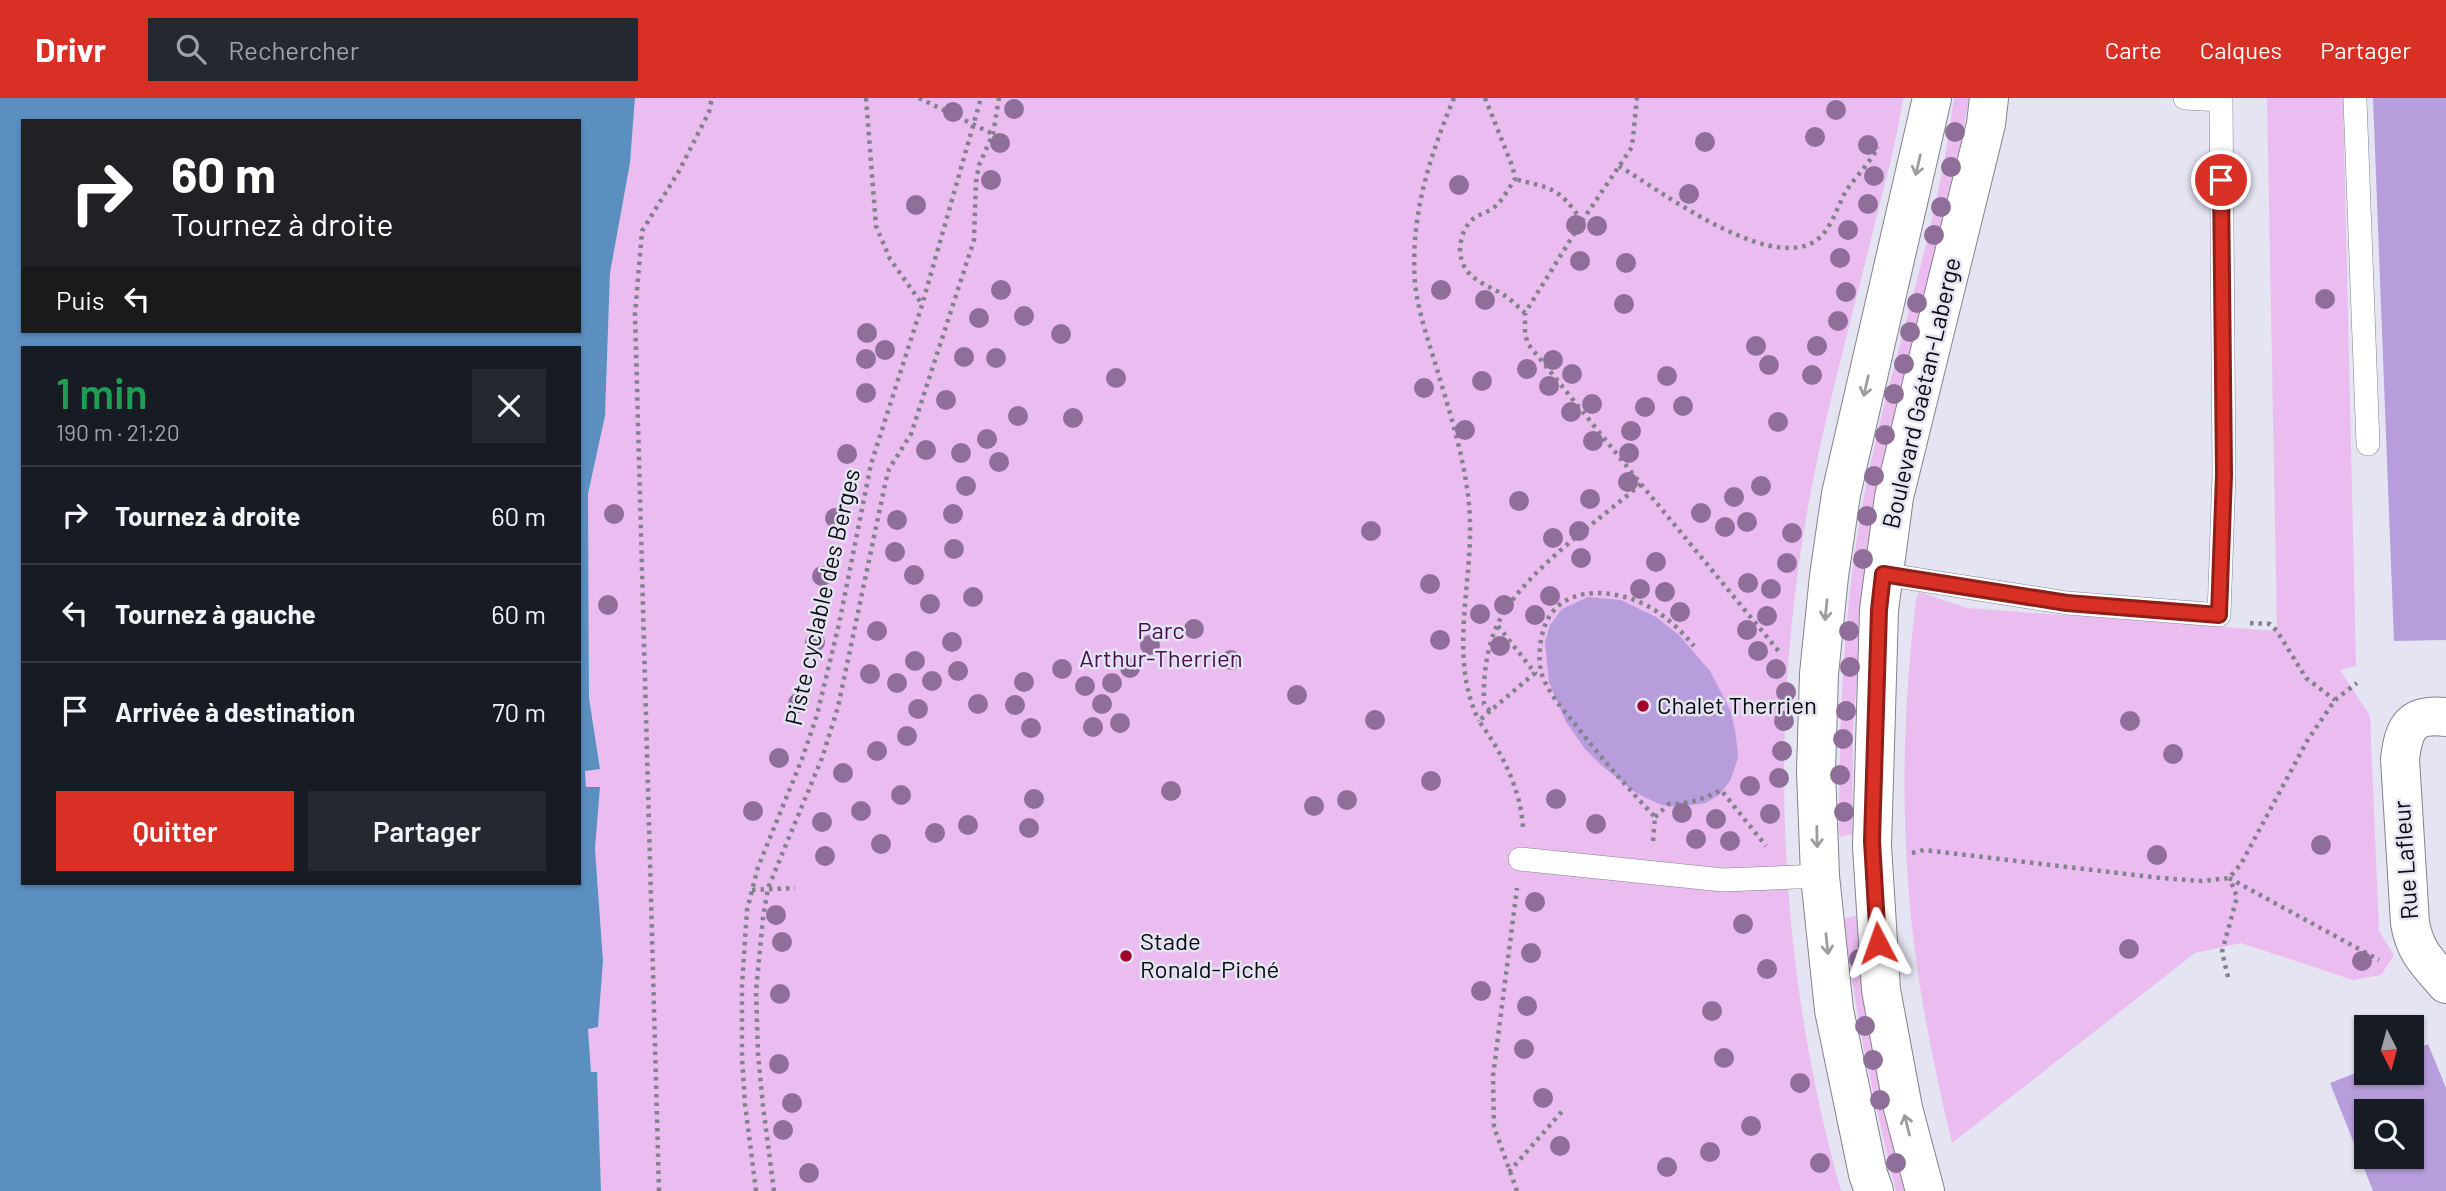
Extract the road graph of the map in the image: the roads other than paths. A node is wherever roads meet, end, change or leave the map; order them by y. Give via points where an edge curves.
1 (1932, 98) edge
2 (1989, 98) edge
3 (2185, 98) edge
4 (2355, 100) dead end
5 (2368, 444) dead end
6 (1883, 574) junction
7 (2446, 717) edge
8 (1520, 859) road end
9 (1820, 876) junction
10 (2445, 982) edge
11 (1874, 1191) edge
12 (1925, 1191) edge

1 -> 9 main road via 1841,494 1829,576 1816,771
2 - 6 main road, Boulevard Gaétan-Laberge via 1894,497
3 - 6 lane via 2221,100 2224,475 2219,615 2067,603
4 - 5 lane
12 -> 6 main road, Boulevard Gaétan-Laberge via 1903,1108 1881,990 1872,841
7 - 10 main road, Rue Lafleur via 2422,717 2408,726 2400,759 2413,940 2419,954
8 - 9 lane via 1723,880
9 -> 11 main road via 1834,1010

